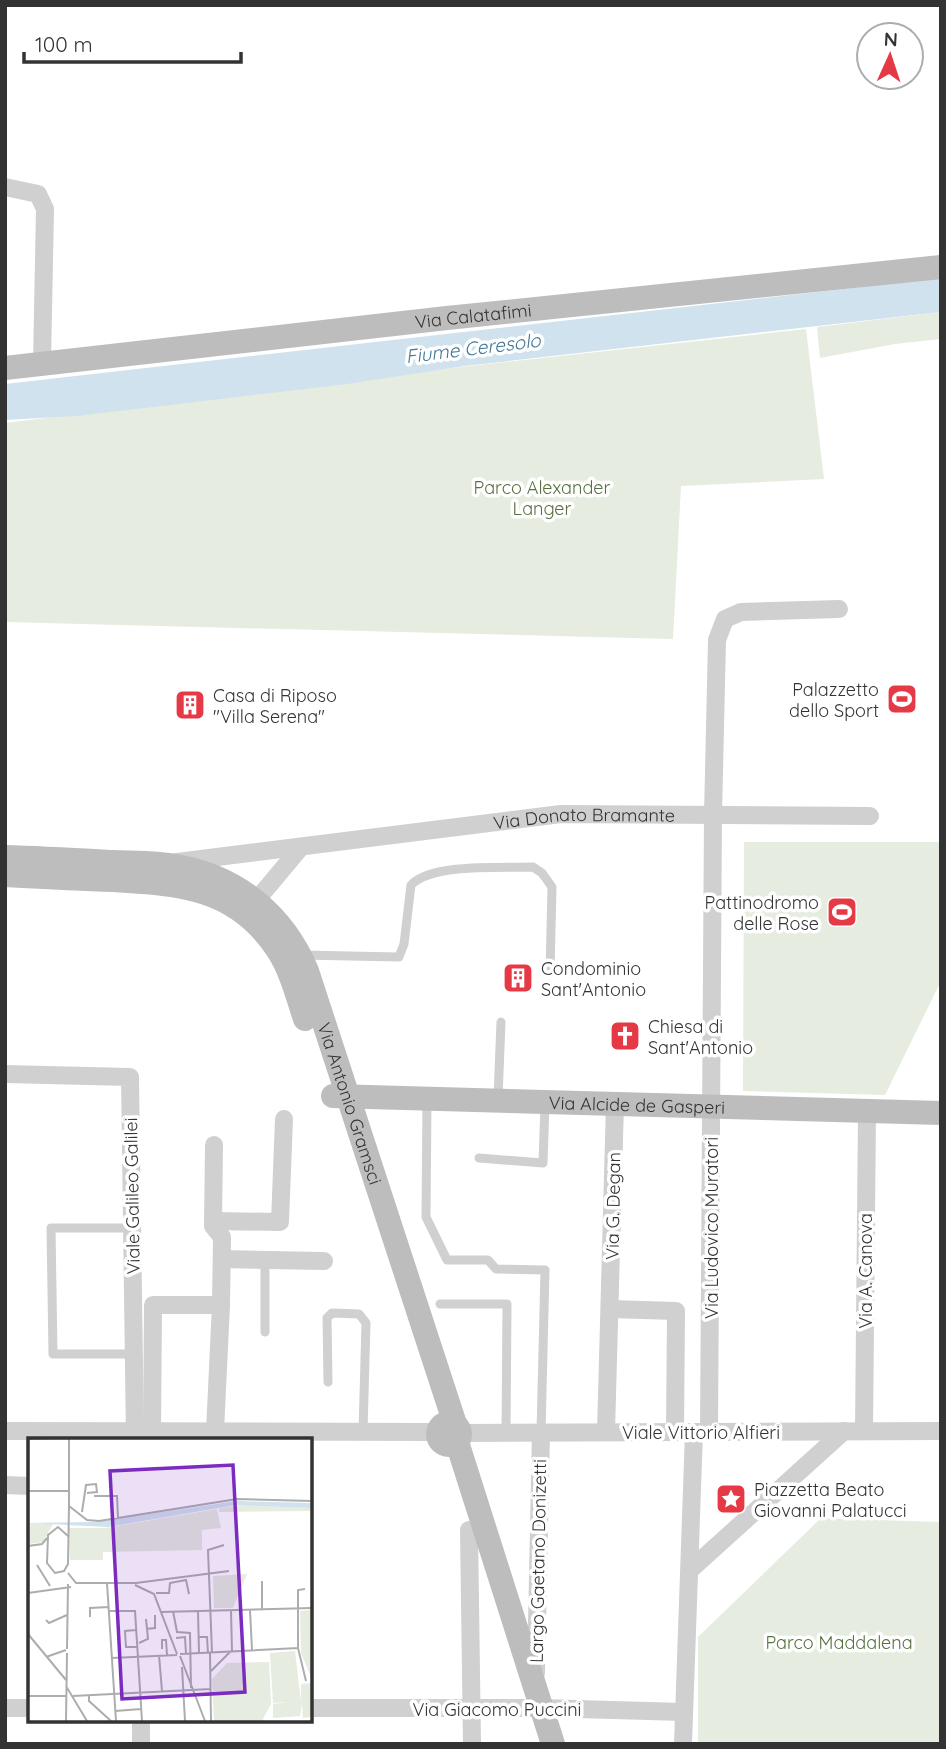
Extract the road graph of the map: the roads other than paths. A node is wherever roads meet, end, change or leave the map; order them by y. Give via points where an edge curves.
1 (6, 189) edge
2 (941, 267) edge
3 (42, 363) junction
4 (5, 368) edge
5 (839, 609) dead end
6 (713, 815) junction
7 (870, 816) dead end
8 (301, 847) junction
9 (5, 857) edge
10 (160, 874) junction
11 (5, 875) edge
12 (251, 907) junction
13 (300, 955) junction
14 (550, 972) dead end
15 (501, 1023) dead end
16 (5, 1074) edge
17 (341, 1096) junction
18 (427, 1098) junction
19 (498, 1100) junction
20 (545, 1102) junction
21 (615, 1103) junction
22 (712, 1107) junction
23 (867, 1111) junction
24 (941, 1113) edge
25 (284, 1119) dead end
26 (214, 1145) dead end
27 (479, 1158) dead end
28 (214, 1220) junction
29 (132, 1228) junction
30 (222, 1259) junction
31 (265, 1260) junction
32 (324, 1261) dead end
33 (440, 1304) dead end
34 (221, 1305) junction
35 (610, 1309) junction
36 (265, 1332) dead end
37 (134, 1354) junction
38 (328, 1382) dead end
39 (5, 1431) edge
40 (215, 1431) junction
41 (844, 1431) junction
42 (864, 1431) junction
43 (941, 1431) edge
44 (363, 1432) junction
45 (541, 1432) junction
46 (606, 1432) junction
47 (675, 1432) junction
48 (702, 1432) junction
49 (450, 1433) junction
50 (506, 1433) junction
51 (141, 1434) edge
52 (300, 1435) edge
53 (5, 1485) edge
54 (28, 1486) edge
55 (470, 1530) junction
56 (690, 1570) junction
57 (534, 1702) junction
58 (5, 1708) edge
59 (28, 1708) edge
60 (312, 1708) edge
61 (472, 1708) junction
62 (684, 1712) junction
63 (141, 1721) edge
64 (141, 1744) edge
65 (472, 1744) edge
66 (537, 1744) edge
67 (553, 1744) edge
68 (683, 1744) edge

1 - 3 street via 38,194 45,209
2 - 3 street, Via Calatafimi
3 - 4 street, Via Calatafimi
5 - 6 street, Via Ludovico Muratori via 741,612 725,619 720,627
6 - 7 street, Via Donato Bramante
6 - 8 street, Via Donato Bramante via 561,814
6 - 22 street, Via Ludovico Muratori
8 - 10 street, Via Donato Bramante
8 - 12 street
9 - 10 street, Via Donato Bramante
10 - 11 street, Via Donato Bramante
10 - 12 street, Via Antonio Gramsci via 182,867 215,876 239,888
12 - 13 street, Via Antonio Gramsci via 288,935
12 - 17 street, Via Antonio Gramsci via 288,970
13 - 14 lane via 399,957 411,885 416,879 440,871 533,867 552,887
13 - 17 street, Via Antonio Gramsci
15 - 19 lane
16 - 29 street, Viale Galileo Galilei via 130,1077
17 - 18 street, Via Alcide de Gasperi
17 - 49 street, Via Antonio Gramsci
18 - 19 street, Via Alcide de Gasperi
18 - 45 lane via 426,1217 447,1260 488,1260 496,1269 545,1270
19 - 20 street, Via Alcide de Gasperi
20 - 21 street, Via Alcide de Gasperi
20 - 27 lane via 543,1163
21 - 22 street, Via Alcide de Gasperi
21 - 35 street, Via G. Degan
22 - 23 street, Via Alcide de Gasperi
22 - 48 street, Via Ludovico Muratori
23 - 24 street, Via Alcide de Gasperi
23 - 42 street, Via A. Canova
25 - 28 street via 280,1222
26 - 28 street
28 - 30 street via 222,1237
29 - 37 street, Viale Galileo Galilei
29 - 37 lane via 51,1228 53,1354
30 - 31 street
30 - 34 street
31 - 32 street
31 - 36 lane
33 - 50 lane via 507,1304
34 - 40 street
34 - 51 street via 153,1305
35 - 46 street, Via G. Degan
35 - 47 street via 676,1311
37 - 51 street, Viale Galileo Galilei
38 - 44 lane via 327,1318 332,1313 359,1314 366,1323
39 - 51 street, Viale Vittorio Alfieri
40 - 51 street, Viale Vittorio Alfieri
40 - 52 street, Viale Vittorio Alfieri
41 - 42 street, Viale Vittorio Alfieri
41 - 48 street, Viale Vittorio Alfieri
41 - 56 street
42 - 43 street, Viale Vittorio Alfieri
44 - 49 street, Viale Vittorio Alfieri
44 - 52 street, Viale Vittorio Alfieri
45 - 46 street, Viale Vittorio Alfieri
45 - 50 street, Viale Vittorio Alfieri
45 - 57 street, Largo Gaetano Donizetti
46 - 47 street, Viale Vittorio Alfieri
47 - 48 street, Viale Vittorio Alfieri
48 - 56 street, Via Ludovico Muratori
49 - 50 street, Viale Vittorio Alfieri
49 - 55 street, Via Antonio Gramsci
49 - 57 street, Via Antonio Gramsci
53 - 54 street
55 - 57 street, Via Antonio Gramsci
55 - 61 street
56 - 62 street, Via Ludovico Muratori
57 - 61 street, Via Giacomo Puccini
57 - 62 street, Via Giacomo Puccini
57 - 66 street, Via Antonio Gramsci
57 - 67 street, Via Antonio Gramsci
58 - 59 street
60 - 61 street, Via Giacomo Puccini
61 - 65 street
62 - 68 street, Via Ludovico Muratori
63 - 64 street

